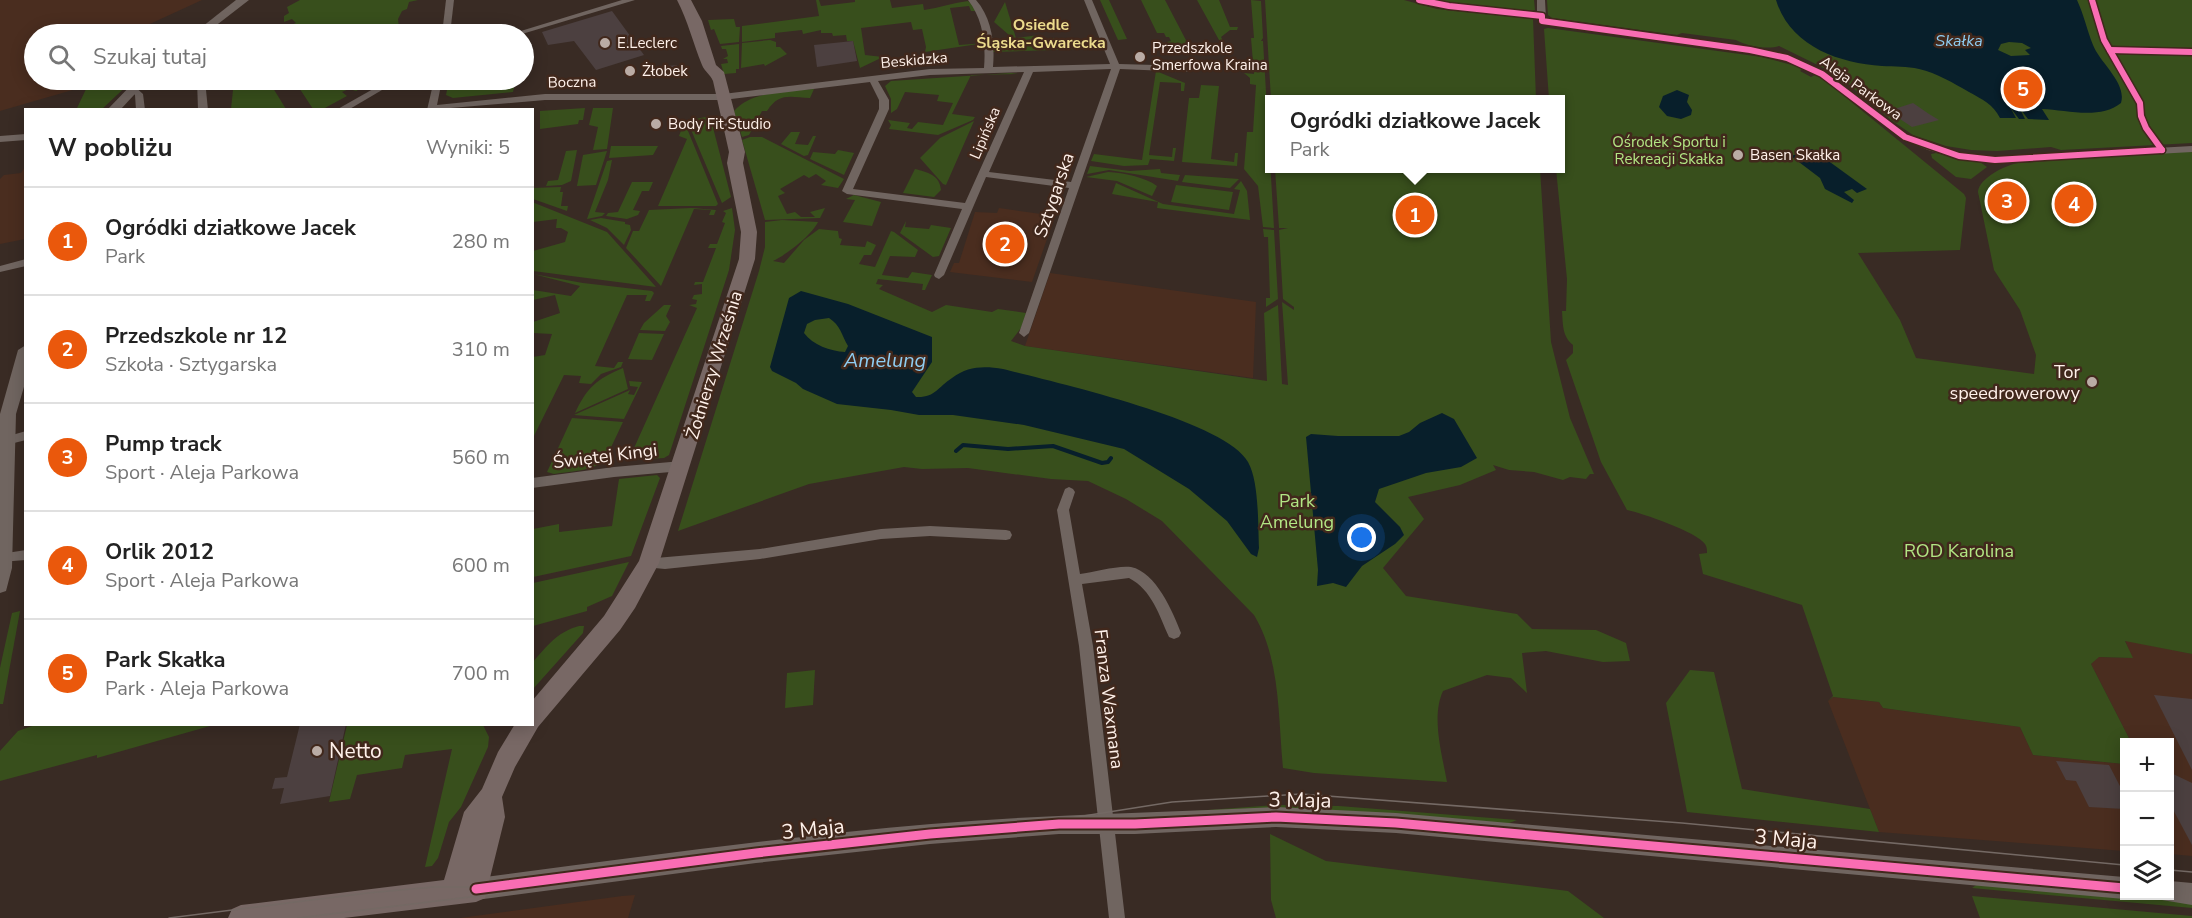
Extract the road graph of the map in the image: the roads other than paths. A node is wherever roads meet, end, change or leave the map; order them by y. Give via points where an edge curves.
1 (243, 0) edge
2 (450, 0) edge
3 (631, 0) edge
4 (684, 0) edge
5 (1088, 0) edge
6 (1419, 0) edge
7 (1541, 0) edge
8 (975, 3) edge
9 (1542, 18) junction
10 (211, 24) edge
11 (447, 24) edge
12 (534, 28) edge
13 (1116, 68) junction
14 (1191, 69) dead end
15 (988, 70) junction
16 (1029, 70) junction
17 (872, 78) junction
18 (132, 90) edge
19 (139, 90) edge
20 (202, 90) edge
21 (377, 90) edge
22 (436, 90) edge
23 (718, 97) junction
24 (115, 108) edge
25 (141, 108) edge
26 (203, 108) edge
27 (344, 108) edge
28 (431, 108) edge
29 (440, 108) edge
30 (24, 137) edge
31 (0, 139) edge
32 (2192, 149) edge
33 (984, 174) junction
34 (1075, 186) junction
35 (968, 207) junction
36 (24, 263) edge
37 (0, 269) edge
38 (939, 275) dead end
39 (1024, 333) dead end
40 (24, 357) edge
41 (24, 436) edge
42 (6, 441) junction
43 (682, 466) junction
44 (534, 483) edge
45 (1069, 492) dead end
46 (2, 494) edge
47 (1006, 535) dead end
48 (24, 555) edge
49 (3, 558) junction
50 (649, 563) junction
51 (1074, 580) junction
52 (0, 586) edge
53 (1173, 633) dead end
54 (534, 717) edge
55 (527, 726) edge
56 (1108, 823) junction
57 (2120, 888) edge
58 (465, 891) junction
59 (2174, 892) edge
60 (2192, 894) edge
61 (241, 918) edge
62 (1117, 918) edge

1 - 10 street
2 - 11 street
3 - 12 street
4 - 23 main road, Żołnierzy Września via 695,21
5 - 13 street
6 - 9 street, Aleja Parkowa
7 - 9 street
8 - 15 street via 990,45
9 - 32 street, Aleja Parkowa via 1787,57 1822,74 1905,137 1959,156 1995,160
13 - 14 street, Beskidzka
13 - 16 street, Beskidzka
13 - 34 street, Sztygarska
15 - 16 street, Beskidzka
15 - 17 street, Beskidzka
16 - 33 street, Lipińska
17 - 23 street, Beskidzka
17 - 35 street via 884,100 884,109 847,191
18 - 24 street
19 - 25 street
20 - 26 street
21 - 27 street
22 - 28 street
23 - 29 street, Boczna via 545,97
23 - 43 main road, Żołnierzy Września via 727,154 735,163 749,232 747,259
30 - 31 street
33 - 34 street
33 - 35 street, Lipińska
34 - 39 street, Sztygarska
35 - 38 street, Lipińska
36 - 37 street
40 - 42 street via 8,414
41 - 42 street
42 - 46 street
43 - 44 street, Świętej Kingi
43 - 50 main road, Żołnierzy Września
45 - 51 street, Franza Waxmana via 1063,510
46 - 49 street
47 - 50 street via 930,531 881,534 760,554
48 - 49 street
49 - 52 street
50 - 54 main road, Żołnierzy Września via 627,603
51 - 53 street via 1130,572 1139,575 1161,604
51 - 56 street, Franza Waxmana
55 - 58 main road via 490,797 492,818
56 - 57 street, 3 Maja via 1254,817 1339,819
56 - 58 street, 3 Maja via 930,834
56 - 62 street, Franza Waxmana
58 - 61 main road, 3 Maja
59 - 60 street

